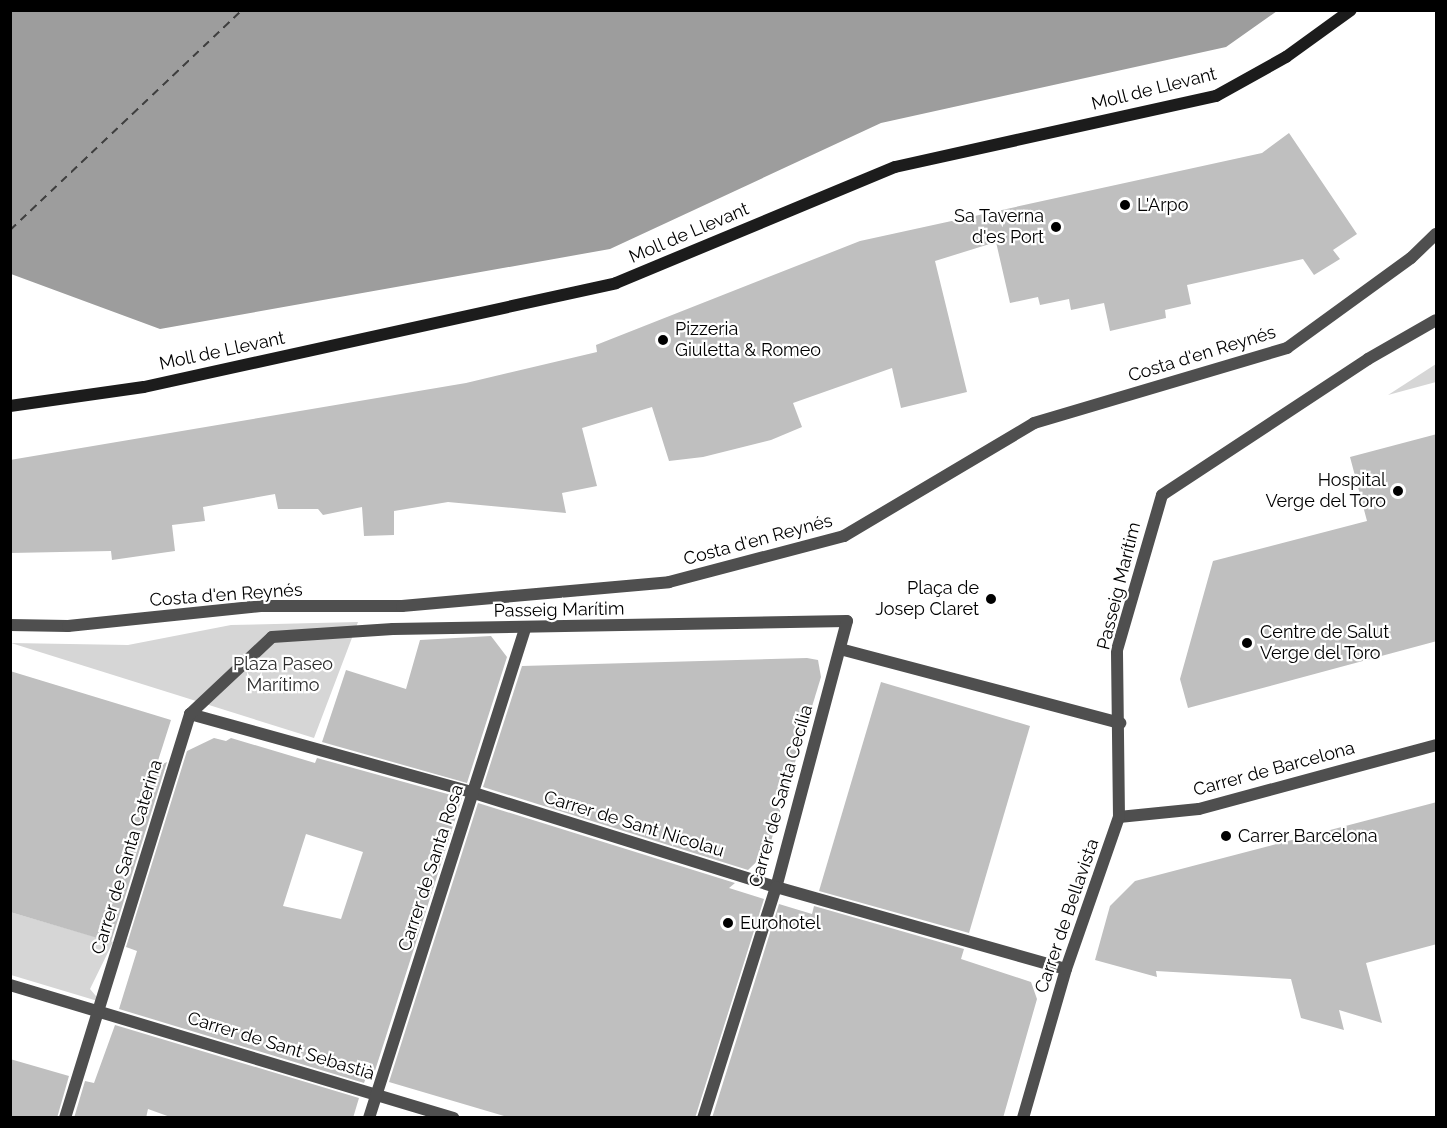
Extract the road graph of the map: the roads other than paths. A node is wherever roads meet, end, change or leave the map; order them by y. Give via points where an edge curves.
1 (1352, 10) edge
2 (1437, 234) edge
3 (1437, 320) edge
4 (10, 406) edge
5 (848, 621) joint
6 (10, 626) edge
7 (525, 629) junction
8 (272, 637) joint
9 (840, 649) junction
10 (190, 714) junction
11 (1120, 723) junction
12 (1437, 745) edge
13 (474, 794) junction
14 (1119, 817) junction
15 (776, 887) junction
16 (1066, 969) junction
17 (10, 984) edge
18 (99, 1010) junction
19 (376, 1094) junction
20 (65, 1118) edge
21 (369, 1118) edge
22 (453, 1118) edge
23 (703, 1118) edge
24 (1023, 1118) edge

1 - 4 street, Moll de Llevant via 1286,57 1216,96 895,167 616,283 144,387
2 - 6 street, Costa d'en Reynés via 1411,258 1287,348 1034,423 844,536 669,582 402,606 262,606 68,626
3 - 11 street, Passeig Marítim via 1368,359 1162,495 1118,650
5 - 7 street, Passeig Marítim
5 - 9 street, Carrer de Santa Cecília
7 - 8 street, Passeig Marítim via 393,629
7 - 13 street, Carrer de Santa Rosa
8 - 10 street, Carrer de Santa Caterina
9 - 11 street
9 - 15 street, Carrer de Santa Cecília
10 - 13 street, Carrer de Sant Nicolau
10 - 18 street, Carrer de Santa Caterina
11 - 14 street, Carrer de Bellavista
12 - 14 street, Carrer de Barcelona via 1199,809
13 - 15 street, Carrer de Sant Nicolau
13 - 19 street, Carrer de Santa Rosa
14 - 16 street, Carrer de Bellavista
15 - 16 street, Carrer de Sant Nicolau
15 - 23 street, Carrer de Santa Cecília
16 - 24 street, Carrer de Bellavista
17 - 18 street, Carrer de Sant Sebastià
18 - 19 street, Carrer de Sant Sebastià
18 - 20 street, Carrer de Santa Caterina
19 - 21 street, Carrer de Santa Rosa
19 - 22 street, Carrer de Sant Sebastià

